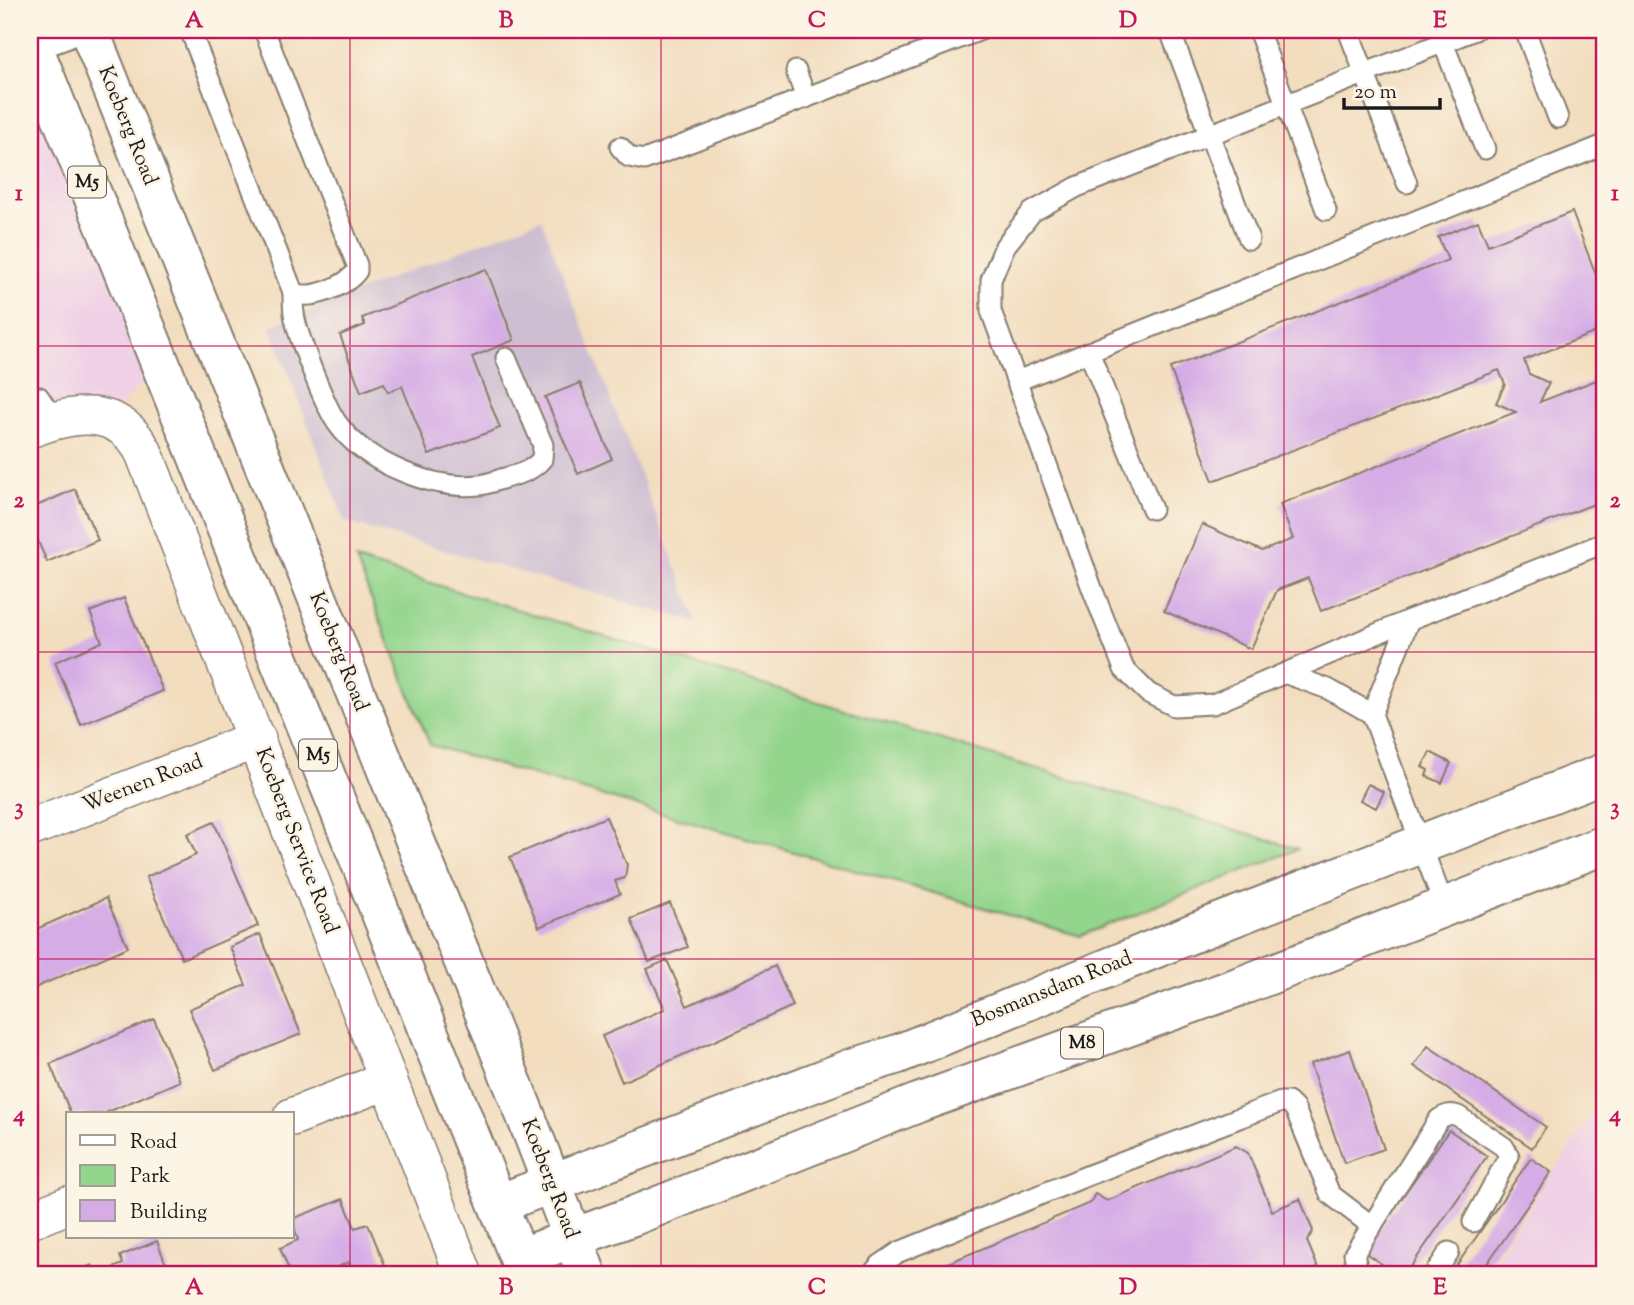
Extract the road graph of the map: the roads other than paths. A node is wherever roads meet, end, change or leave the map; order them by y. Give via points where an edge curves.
1 (89, 30) edge
2 (190, 30) edge
3 (264, 30) edge
4 (981, 30) edge
5 (1258, 30) edge
6 (1348, 30) edge
7 (1475, 30) edge
8 (1525, 30) edge
9 (1170, 31) edge
10 (1440, 36) edge
11 (38, 38) edge
12 (796, 71) dead end
13 (1365, 73) junction
14 (806, 98) junction
15 (1286, 104) junction
16 (1558, 118) dead end
17 (1210, 135) junction
18 (1604, 145) edge
19 (620, 147) dead end
20 (1485, 149) dead end
21 (1407, 183) dead end
22 (1326, 210) dead end
23 (1250, 239) dead end
24 (293, 292) junction
25 (1089, 352) junction
26 (506, 358) dead end
27 (1017, 381) junction
28 (38, 415) edge
29 (1152, 509) dead end
30 (1604, 543) edge
31 (1409, 620) junction
32 (1287, 674) junction
33 (1371, 714) junction
34 (257, 739) junction
35 (1604, 773) edge
36 (30, 828) edge
37 (1422, 844) junction
38 (1604, 845) edge
39 (1445, 908) junction
40 (388, 1080) junction
41 (294, 1116) edge
42 (550, 1184) junction
43 (498, 1204) junction
44 (66, 1206) edge
45 (30, 1220) edge
46 (1473, 1222) dead end
47 (1372, 1226) junction
48 (571, 1237) junction
49 (1449, 1252) dead end
50 (522, 1266) edge
51 (464, 1275) edge
52 (587, 1275) edge
53 (871, 1275) edge
54 (1359, 1275) edge
55 (1434, 1275) edge

1 - 42 main road, Koeberg Road
2 - 24 lane
3 - 24 lane via 357,265 346,282 309,297
4 - 14 lane
5 - 15 lane
6 - 13 lane
7 - 10 lane
8 - 16 lane
9 - 17 lane
10 - 13 lane
10 - 20 lane
11 - 43 main road, M5
12 - 14 lane
13 - 15 lane
13 - 21 lane
14 - 19 lane via 644,160 629,157
15 - 17 lane
15 - 22 lane
17 - 23 lane
17 - 27 lane via 1077,187 1032,212 1005,246 991,280 991,311
18 - 25 lane
24 - 26 lane via 294,315 337,423 378,458 418,477 481,485 527,472 542,459 543,444
25 - 27 lane
25 - 29 lane
27 - 32 lane via 1124,669 1148,693 1174,706 1213,704
28 - 34 street, Koeberg Service Road via 108,420 130,433 144,453
30 - 31 lane
31 - 32 lane
31 - 33 lane
32 - 33 lane via 1328,689
33 - 37 lane
34 - 36 street, Weenen Road
34 - 40 street, Koeberg Service Road
35 - 37 main road, Bosmansdam Road
37 - 39 lane
37 - 42 main road, Bosmansdam Road via 898,1054
38 - 39 main road, M8
39 - 48 main road, M8
40 - 41 street
40 - 51 street, Koeberg Service Road
42 - 43 main road, Bosmansdam Road
42 - 48 main road, Koeberg Road
43 - 50 main road, M5
44 - 45 street
46 - 47 lane via 1509,1156 1504,1147 1453,1114 1439,1119
47 - 53 lane via 1330,1194 1295,1109 1281,1102 899,1252
47 - 54 lane via 1354,1254
48 - 50 main road, M8
48 - 52 main road, Koeberg Road
49 - 55 lane

